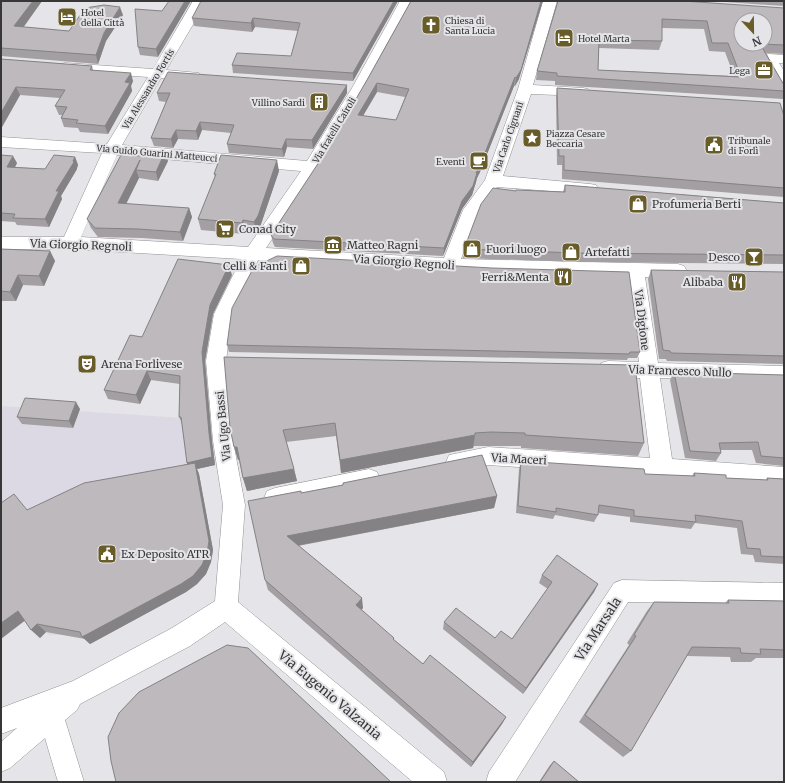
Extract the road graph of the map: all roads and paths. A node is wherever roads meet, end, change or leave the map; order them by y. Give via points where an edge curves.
1 (200, 1) edge
2 (407, 1) edge
3 (550, 1) edge
4 (766, 52) edge
5 (769, 58) junction
6 (784, 59) edge
7 (48, 66) edge
8 (158, 74) junction
9 (204, 77) edge
10 (784, 82) edge
11 (344, 87) edge
12 (359, 88) junction
13 (525, 89) junction
14 (596, 93) edge
15 (1, 142) edge
16 (112, 149) junction
17 (312, 167) junction
18 (492, 181) junction
19 (603, 190) edge
20 (1, 243) edge
21 (70, 243) junction
22 (253, 253) junction
23 (450, 265) junction
24 (635, 271) junction
25 (698, 271) edge
26 (594, 369) edge
27 (649, 370) junction
28 (784, 374) edge
29 (442, 465) edge
30 (662, 467) junction
31 (388, 476) edge
32 (784, 476) edge
33 (234, 505) junction
34 (784, 594) edge
35 (226, 607) junction
36 (80, 691) junction
37 (51, 715) junction
38 (1, 721) edge
39 (1, 759) edge
40 (71, 782) edge
41 (434, 782) edge
42 (499, 782) edge

1 - 8 street, Via Alessandro Fortis
2 - 12 street, Via fratelli Cairoli
3 - 13 street, Via Carlo Cignani
4 - 5 street
5 - 6 street
5 - 10 street
7 - 8 street
8 - 9 street
8 - 16 street, Via Alessandro Fortis
11 - 12 street
12 - 17 street, Via fratelli Cairoli
13 - 14 street
13 - 18 street, Via Carlo Cignani
15 - 16 street, Via Guido Guarini Matteucci
16 - 17 street, Via Guido Guarini Matteucci
16 - 21 street, Via Alessandro Fortis
17 - 22 street, Via fratelli Cairoli
18 - 19 street
18 - 23 street, Via Carlo Cignani via 471,210
20 - 21 street, Via Giorgio Regnoli
21 - 22 street, Via Giorgio Regnoli
22 - 23 street, Via Giorgio Regnoli
22 - 33 street, Via Ugo Bassi via 223,314 223,441
23 - 24 street, Via Giorgio Regnoli
24 - 25 street, Via Giorgio Regnoli
24 - 27 street, Via Digione
26 - 27 street, Via Francesco Nullo
27 - 28 street, Via Francesco Nullo
27 - 30 street, Via Digione
29 - 30 street, Via Maceri via 488,456
30 - 32 street, Via Maceri
31 - 33 street
33 - 35 street, Via Ugo Bassi
34 - 42 street, Via Marsala via 622,591
35 - 36 street via 181,637
35 - 41 street, Via Eugenio Valzania
36 - 37 street
36 - 38 street
37 - 39 street
37 - 40 street

